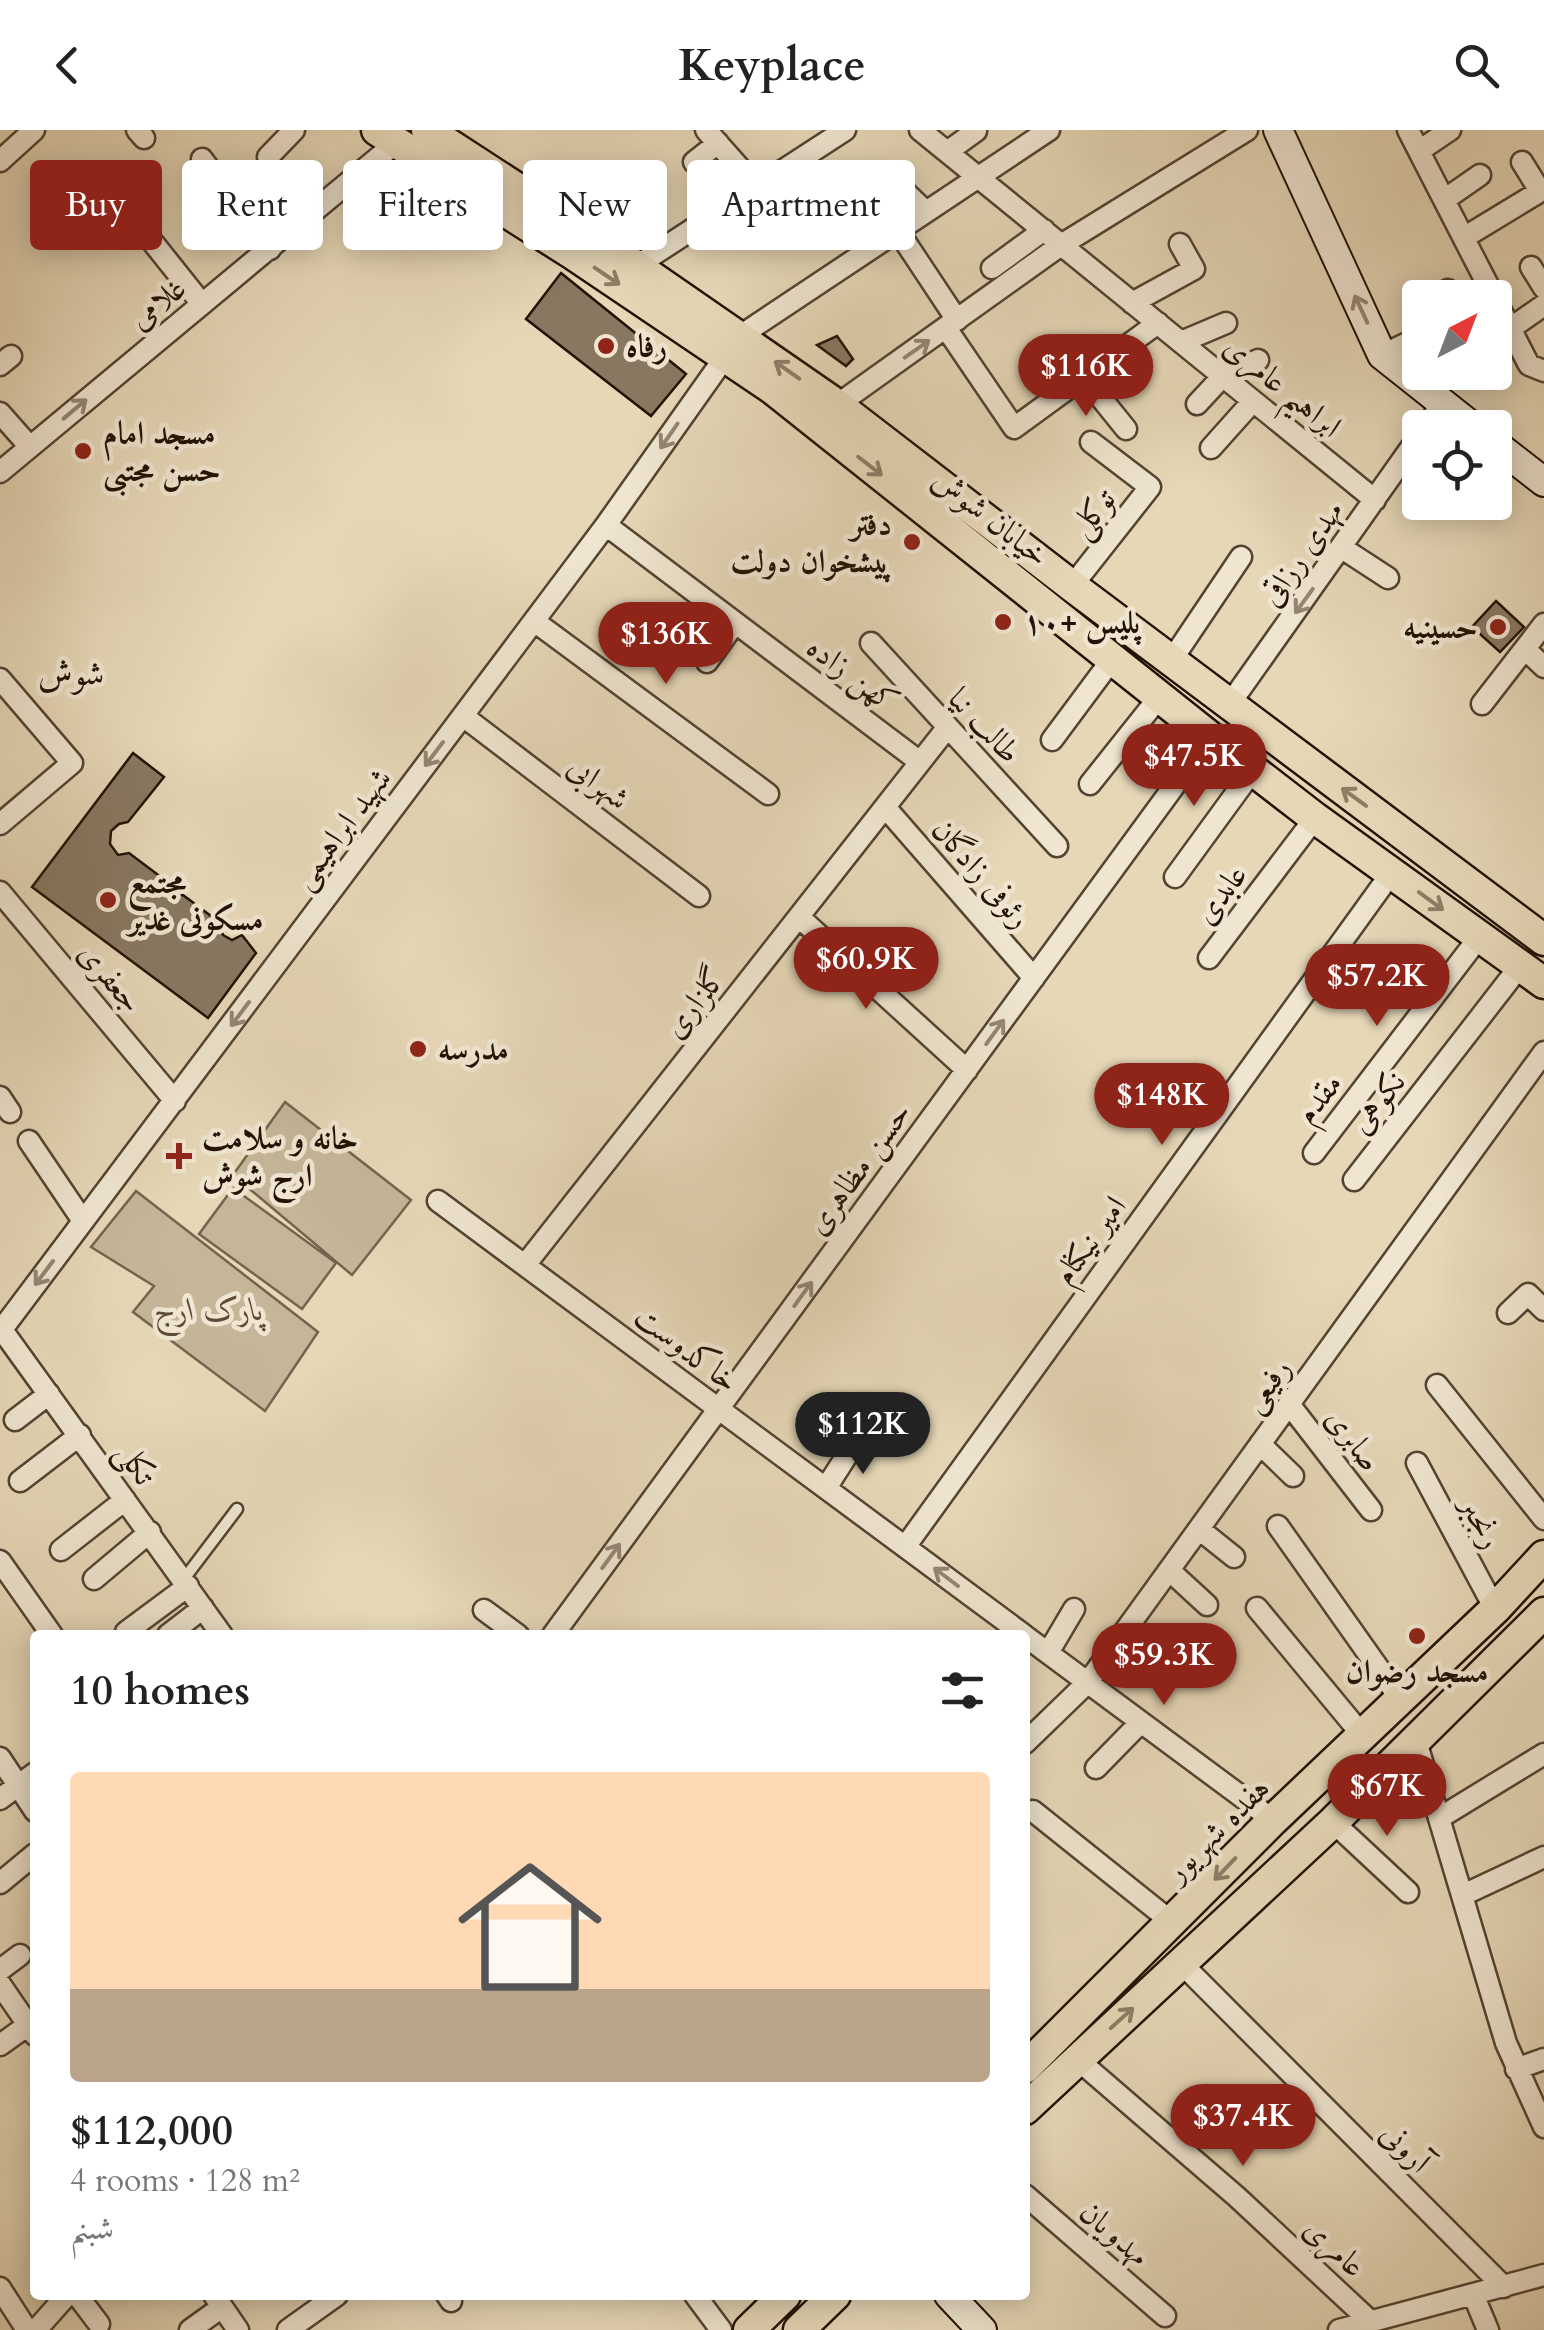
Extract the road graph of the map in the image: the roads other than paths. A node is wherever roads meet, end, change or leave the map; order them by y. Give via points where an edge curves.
1 (34, 130) edge
2 (294, 130) edge
3 (427, 130) edge
4 (804, 130) edge
5 (845, 130) edge
6 (920, 130) edge
7 (1049, 130) edge
8 (1247, 130) edge
9 (1278, 130) edge
10 (1408, 130) edge
11 (1450, 130) edge
12 (976, 131) edge
13 (387, 136) edge
14 (712, 137) edge
15 (819, 147) junction
16 (1419, 151) junction
17 (948, 152) junction
18 (268, 157) dead end
19 (695, 160) edge
20 (733, 160) edge
21 (799, 160) edge
22 (0, 161) edge
23 (1522, 162) dead end
24 (1480, 175) dead end
25 (978, 178) junction
26 (1542, 190) edge
27 (323, 197) edge
28 (1444, 200) junction
29 (915, 201) edge
30 (926, 212) junction
31 (915, 219) edge
32 (1044, 230) junction
33 (687, 233) edge
34 (1465, 237) junction
35 (1180, 244) dead end
36 (1061, 245) junction
37 (159, 250) edge
38 (268, 250) edge
39 (871, 250) edge
40 (909, 250) edge
41 (636, 266) junction
42 (1531, 267) dead end
43 (992, 268) dead end
44 (1486, 280) edge
45 (1544, 288) edge
46 (1132, 302) junction
47 (202, 304) junction
48 (1544, 305) edge
49 (1158, 323) junction
50 (1226, 323) dead end
51 (952, 324) junction
52 (1512, 327) edge
53 (1512, 332) edge
54 (1182, 342) junction
55 (733, 346) junction
56 (1402, 346) edge
57 (1382, 355) junction
58 (1067, 356) dead end
59 (1258, 360) dead end
60 (1544, 371) edge
61 (1223, 376) junction
62 (1085, 378) junction
63 (1253, 401) junction
64 (1442, 403) junction
65 (1196, 404) dead end
66 (837, 405) junction
67 (1438, 410) edge
68 (1451, 410) edge
69 (0, 413) edge
70 (1126, 430) dead end
71 (1091, 442) dead end
72 (30, 447) junction
73 (1212, 448) dead end
74 (1512, 457) edge
75 (1402, 462) edge
76 (0, 472) edge
77 (1544, 482) edge
78 (1376, 500) junction
79 (606, 525) junction
80 (1342, 548) junction
81 (1241, 557) dead end
82 (1388, 578) dead end
83 (1072, 586) junction
84 (534, 620) junction
85 (735, 623) junction
86 (1544, 624) edge
87 (871, 643) dead end
88 (1525, 649) junction
89 (1113, 658) junction
90 (707, 662) dead end
91 (1171, 662) junction
92 (1544, 667) edge
93 (0, 679) edge
94 (1160, 696) junction
95 (1229, 704) junction
96 (1482, 704) dead end
97 (463, 716) junction
98 (947, 728) junction
99 (1210, 737) junction
100 (1052, 740) dead end
101 (920, 762) junction
102 (1253, 770) junction
103 (1090, 784) dead end
104 (768, 794) dead end
105 (885, 807) junction
106 (1315, 818) junction
107 (0, 824) edge
108 (1057, 846) dead end
109 (1392, 872) junction
110 (1176, 877) dead end
111 (0, 892) edge
112 (699, 896) dead end
113 (799, 917) junction
114 (1540, 930) edge
115 (1480, 936) junction
116 (1209, 958) dead end
117 (1532, 974) edge
118 (1034, 978) junction
119 (1544, 1052) edge
120 (967, 1070) junction
121 (175, 1101) junction
122 (29, 1140) dead end
123 (1314, 1153) dead end
124 (1354, 1180) dead end
125 (438, 1201) dead end
126 (83, 1221) junction
127 (525, 1265) junction
128 (1544, 1310) edge
129 (1508, 1313) dead end
130 (1, 1329) edge
131 (1437, 1385) dead end
132 (49, 1394) junction
133 (1289, 1404) junction
134 (719, 1409) junction
135 (15, 1420) dead end
136 (80, 1436) junction
137 (858, 1438) dead end
138 (1260, 1444) junction
139 (1417, 1464) dead end
140 (1294, 1476) dead end
141 (20, 1480) dead end
142 (826, 1488) junction
143 (126, 1500) junction
144 (237, 1510) dead end
145 (1371, 1510) dead end
146 (1544, 1519) edge
147 (1278, 1526) dead end
148 (1198, 1529) junction
149 (150, 1532) junction
150 (906, 1547) junction
151 (61, 1550) dead end
152 (1544, 1556) edge
153 (1234, 1557) dead end
154 (0, 1561) edge
155 (1169, 1570) junction
156 (94, 1579) dead end
157 (186, 1582) junction
158 (1208, 1605) dead end
159 (203, 1608) junction
160 (1256, 1608) dead end
161 (1074, 1609) dead end
162 (1495, 1609) junction
163 (484, 1610) dead end
164 (1544, 1614) edge
165 (48, 1630) edge
166 (128, 1630) edge
167 (174, 1630) edge
168 (218, 1630) edge
169 (511, 1630) edge
170 (557, 1630) edge
171 (1017, 1630) edge
172 (1030, 1639) edge
173 (1048, 1652) junction
174 (1088, 1682) junction
175 (1401, 1700) junction
176 (1141, 1722) junction
177 (1363, 1736) junction
178 (1030, 1737) edge
179 (1416, 1741) junction
180 (1544, 1754) edge
181 (0, 1758) edge
182 (1096, 1768) dead end
183 (27, 1780) edge
184 (0, 1799) edge
185 (1032, 1811) dead end
186 (1441, 1817) junction
187 (1274, 1820) junction
188 (1333, 1822) junction
189 (1544, 1857) edge
190 (30, 1858) edge
191 (0, 1883) edge
192 (1408, 1892) dead end
193 (1463, 1895) junction
194 (1173, 1923) junction
195 (20, 1955) dead end
196 (1182, 1964) junction
197 (0, 1970) edge
198 (0, 1984) edge
199 (30, 2022) edge
200 (30, 2024) edge
201 (0, 2046) edge
202 (1544, 2058) edge
203 (1077, 2059) junction
204 (1030, 2063) edge
205 (1516, 2069) junction
206 (1030, 2104) edge
207 (1544, 2128) edge
208 (1030, 2199) edge
209 (1544, 2275) edge
210 (1504, 2286) junction
211 (0, 2288) edge
212 (1474, 2294) junction
213 (63, 2300) edge
214 (81, 2300) edge
215 (329, 2300) edge
216 (699, 2300) edge
217 (780, 2300) edge
218 (830, 2300) edge
219 (954, 2300) edge
220 (218, 2301) edge
221 (1165, 2316) dead end
222 (1371, 2322) junction
223 (1401, 2322) edge
224 (99, 2324) dead end
225 (27, 2330) edge
226 (36, 2330) edge
227 (190, 2330) edge
228 (238, 2330) edge
229 (288, 2330) edge
230 (721, 2330) edge
231 (749, 2330) edge
232 (799, 2330) edge
233 (982, 2330) edge
234 (1339, 2330) edge
235 (1488, 2330) edge

1 - 22 street
2 - 18 street
3 - 41 main road, خیابان شوش
4 - 15 street
5 - 15 street
6 - 17 street, ابراهیم عامری
7 - 25 street
8 - 36 street
57 -> 9 street
10 - 16 street
11 - 16 street
12 - 17 street
13 - 27 street, غلامی
13 -> 55 main road, خیابان شوش
14 - 19 street
14 - 20 street
15 - 21 street
16 - 28 street
17 - 25 street, ابراهیم عامری
23 - 26 street
24 - 28 street
25 - 30 street
25 - 32 street, ابراهیم عامری
26 - 34 street
28 - 34 street
29 - 30 street
30 - 31 street
32 - 36 street, ابراهیم عامری
32 - 43 street
33 - 41 street
34 - 44 street
35 - 46 street via 1194,268
36 - 46 street, ابراهیم عامری
36 - 51 street
37 - 47 street
38 - 47 street, غلامی
39 - 55 street
40 - 51 street
41 - 55 main road, خیابان شوش
42 - 45 street
46 - 49 street, ابراهیم عامری
72 -> 47 street, غلامی
48 - 52 street
49 - 54 street, ابراهیم عامری
49 - 62 street
50 - 54 street
51 - 62 street via 1014,428
66 -> 51 street
53 - 60 street via 1529,364
54 - 61 street, ابراهیم عامری
66 -> 55 main road, خیابان شوش
55 -> 79 street, شهید ابراهیمی
55 -> 89 main road, خیابان شوش via 772,389
56 - 57 street
57 - 64 street
58 - 62 street
59 - 61 street
61 - 63 street, ابراهیم عامری
61 - 65 street
62 - 70 street
63 - 73 street
63 - 78 street, ابراهیم عامری
64 - 67 street
64 - 68 street
66 - 83 main road, خیابان شوش
69 - 72 street
71 - 83 street, توکلی via 1150,488
72 - 76 street, غلامی
74 - 77 street
75 - 78 street, مهدی رزاقی
78 - 80 street, مهدی رزاقی
79 - 84 street, شهید ابراهیمی
79 - 85 street, کهن زاده
80 - 82 street
80 -> 95 street, مهدی رزاقی
81 - 91 street
83 - 91 main road, خیابان شوش
84 - 97 street, شهید ابراهیمی
84 - 104 street
85 - 90 street
85 - 101 street, کهن زاده
86 - 88 street
87 - 98 street, طالب نیا
88 - 92 street
88 - 96 street
89 - 94 main road, خیابان شوش
89 - 100 street
91 - 95 main road, خیابان شوش
93 - 107 street via 72,763
94 - 99 main road, خیابان شوش
94 - 103 street
114 -> 95 main road, خیابان شوش
97 - 112 street, شهرابی
97 -> 121 street, شهید ابراهیمی
98 - 101 street, گلزاری
98 - 108 street, طالب نیا
99 - 102 main road, خیابان شوش
99 - 118 street, حسن مظاهری
101 - 105 street, گلزاری
102 - 106 main road, خیابان شوش
102 - 110 street
105 - 113 street, گلزاری
105 - 118 street, رئوفی زادگان
106 - 109 main road, خیابان شوش
106 - 116 street, عابدی
109 -> 115 main road, خیابان شوش
109 - 150 street, امیر نیکنام
111 - 121 street, جعفری
113 - 120 street
113 - 127 street, گلزاری
115 - 117 main road, خیابان شوش
115 - 123 street, مقدم
117 - 124 street, نکوهی
120 -> 118 street, حسن مظاهری
119 - 133 street, رفیعی
134 -> 120 street, حسن مظاهری
121 - 126 street, شهید ابراهیمی
122 - 126 street
125 - 127 street, خاکدوست
126 -> 130 street, شهید ابراهیمی
127 - 134 street, خاکدوست
128 - 129 street via 1528,1294
130 - 132 street, تکلی
131 - 146 street
132 - 135 street
132 - 136 street, تکلی
133 - 138 street, رفیعی
133 - 145 street, صابری
134 - 142 street, خاکدوست
170 -> 134 street, حسن مظاهری
136 - 141 street
136 - 143 street, تکلی
137 - 142 street
138 - 140 street
138 - 148 street, رفیعی
139 - 162 street, رنجبر
142 - 150 street, خاکدوست
143 - 149 street, تکلی
143 - 151 street
144 - 157 lane
147 - 175 street
148 - 153 street
148 - 155 street, رفیعی
149 - 156 street
149 - 157 street, تکلی
171 -> 150 street, خاکدوست
152 - 162 main road, هفده شهریور
154 - 165 street
155 - 158 street
155 - 174 street, رفیعی
157 - 159 street, تکلی
157 - 166 street
159 - 167 street
159 - 168 street, تکلی
160 - 177 street
161 - 173 street
162 - 175 main road, هفده شهریور
163 - 169 street
164 - 179 main road
172 - 173 street, خاکدوست
173 - 174 street, خاکدوست
174 - 176 street, خاکدوست
174 - 178 street, رفیعی
175 - 177 main road, هفده شهریور
176 - 182 street
176 - 187 street, خاکدوست
177 - 187 main road, هفده شهریور
179 - 186 street
179 - 188 main road
180 - 186 street
181 - 183 street
183 - 184 street
185 - 194 street
186 - 193 street
187 -> 194 main road, هفده شهریور
188 - 192 street
188 - 196 main road
189 - 193 street
190 - 191 street
193 - 205 street
194 - 204 main road, هفده شهریور
195 - 197 street
203 -> 196 main road
196 - 210 street, آرونی
198 - 199 street
200 - 201 street
202 - 205 street
203 - 206 main road
203 - 222 street, عامری
205 - 207 street
208 - 221 street, مهدویان
209 - 210 street
210 - 212 street
211 - 225 street
212 - 223 street
212 - 235 street
213 - 226 street
214 - 224 street
215 - 229 street
216 - 230 street
217 - 231 main road
218 - 232 main road
219 - 233 street
220 - 227 street
220 - 228 street
222 - 223 street
222 - 234 street

